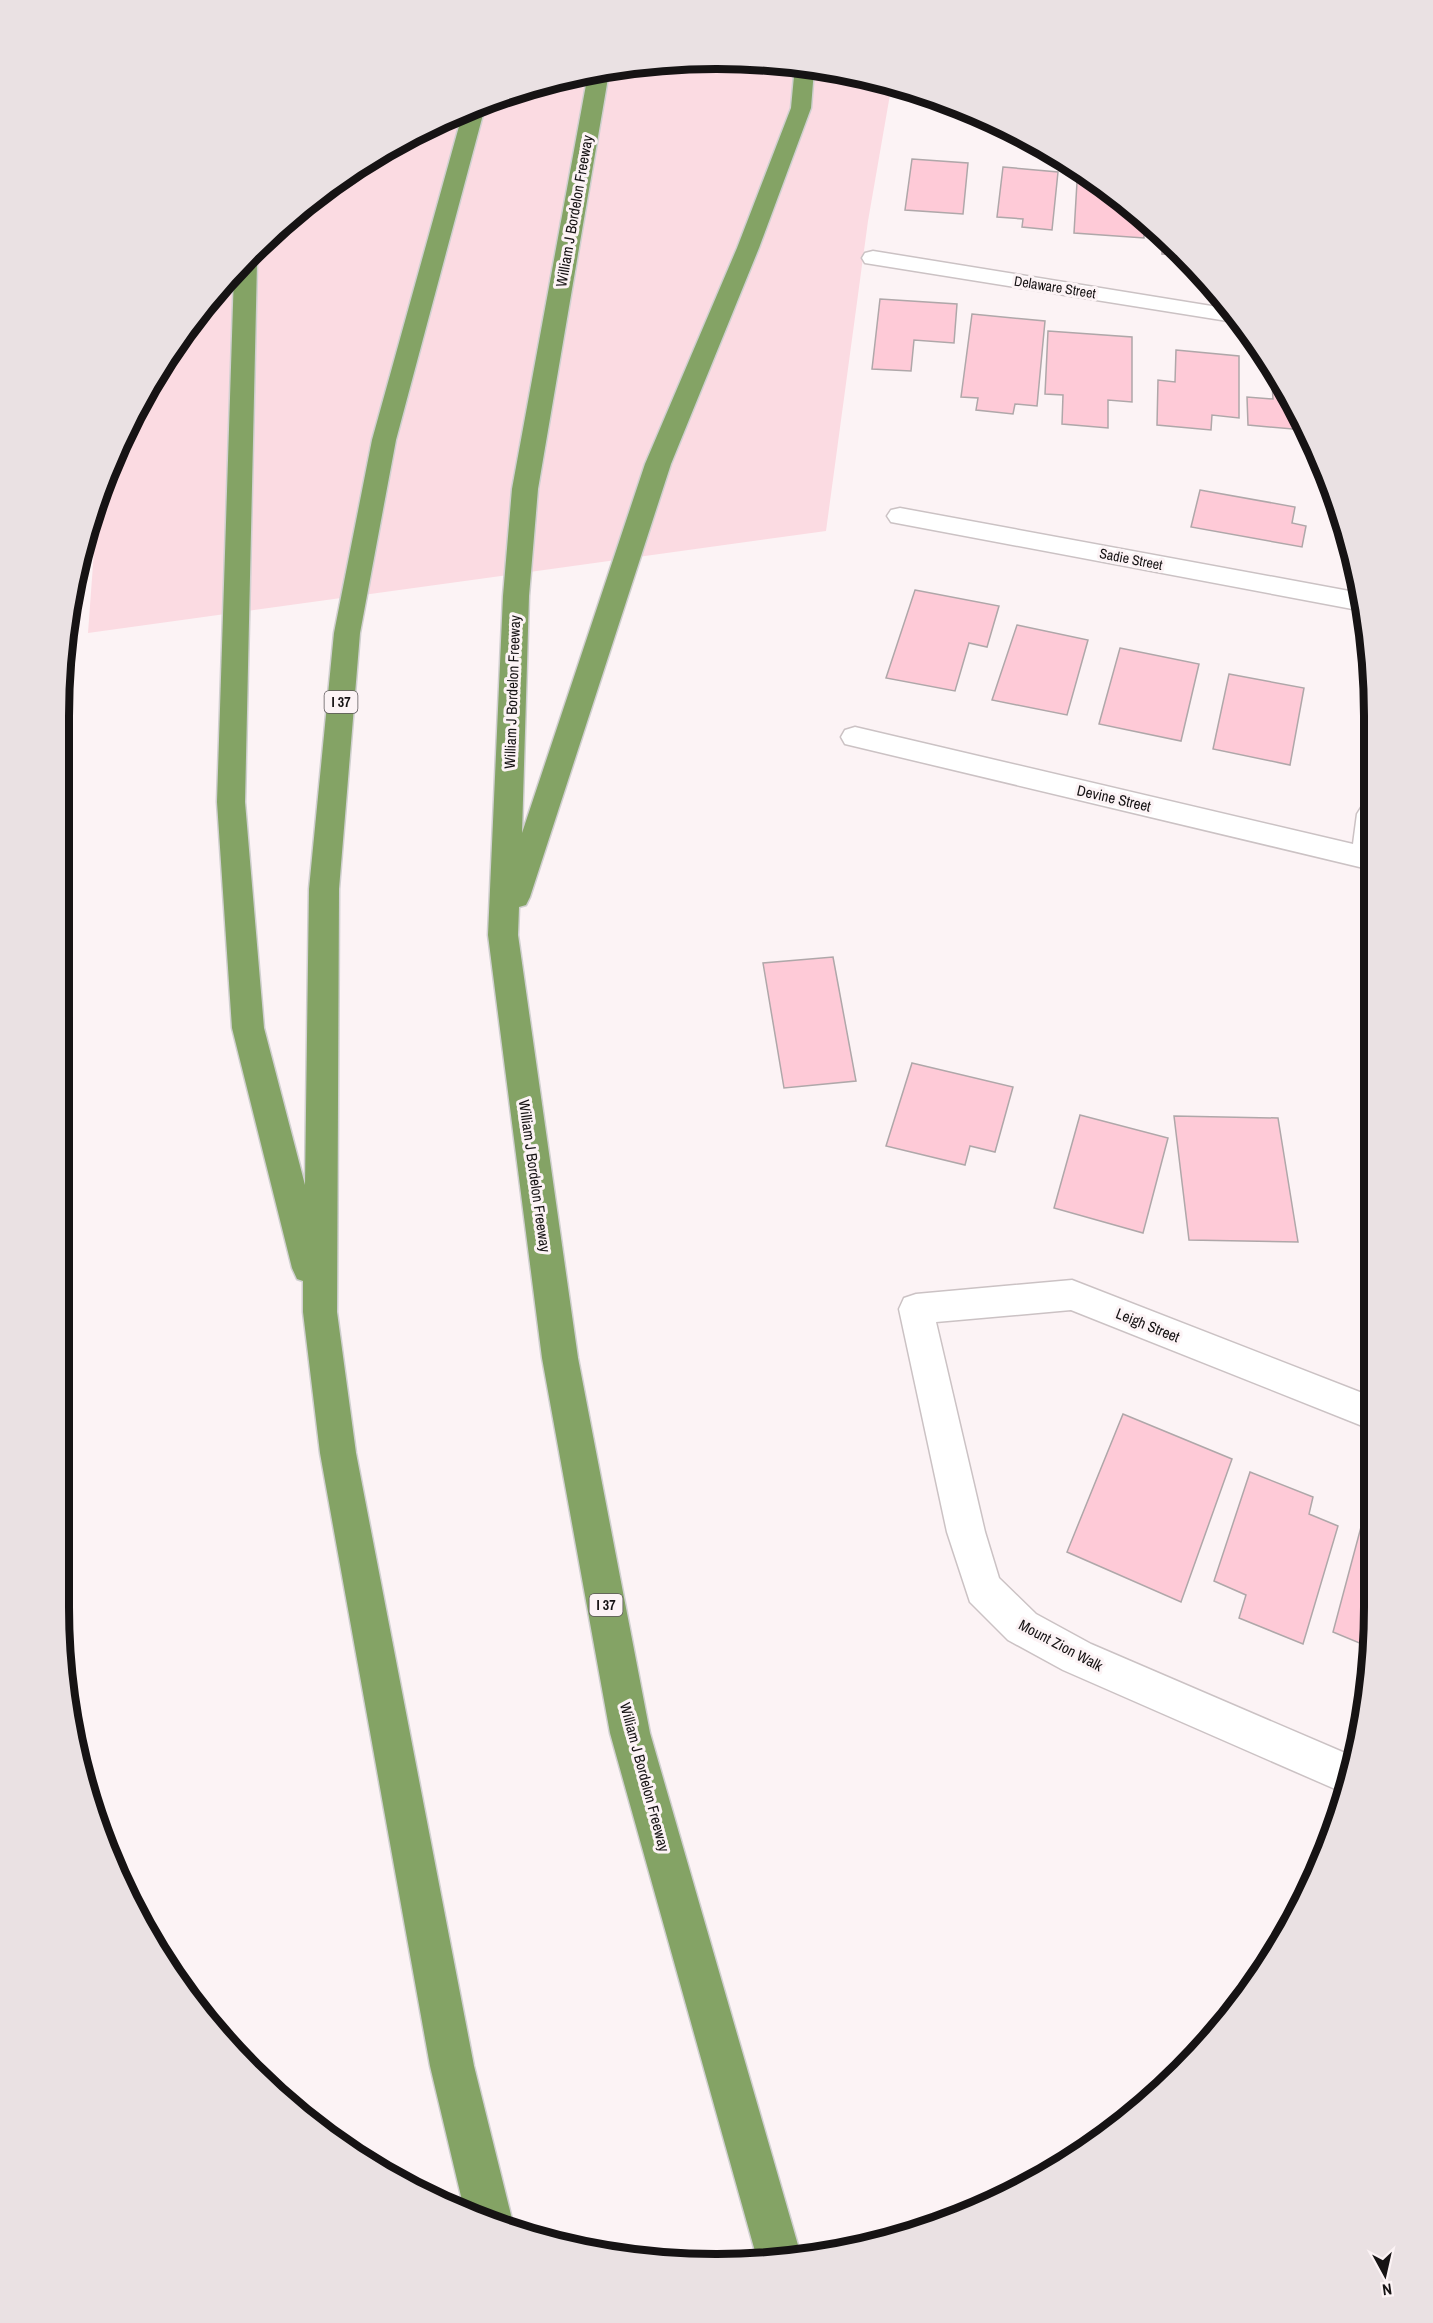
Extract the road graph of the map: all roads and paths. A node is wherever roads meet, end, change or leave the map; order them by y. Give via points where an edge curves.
1 (803, 75) edge
2 (598, 80) edge
3 (472, 117) edge
4 (873, 258) dead end
5 (245, 273) edge
6 (1224, 315) edge
7 (900, 516) dead end
8 (1354, 601) edge
9 (855, 737) dead end
10 (1364, 857) edge
11 (503, 935) junction
12 (916, 1309) joint
13 (320, 1312) junction
14 (1364, 1411) edge
15 (1342, 1772) edge
16 (487, 2212) edge
17 (777, 2251) edge

1 - 11 highway via 801,108 748,248 658,464
2 - 11 highway, William J Bordelon Freeway / I 37 via 525,489 516,596
3 - 13 highway, I 37 via 384,440 347,633 324,889
4 - 6 street, Delaware Street
5 - 13 highway via 233,826 248,1028
7 - 8 street, Sadie Street
9 - 10 street, Devine Street
11 - 17 highway, William J Bordelon Freeway / I 37 via 560,1358 630,1734
12 - 14 street, Leigh Street via 1072,1295
12 - 15 street, Mount Zion Walk via 966,1532 983,1589 1022,1627 1077,1657
13 - 16 highway, I 37 via 351,1524 452,2066

